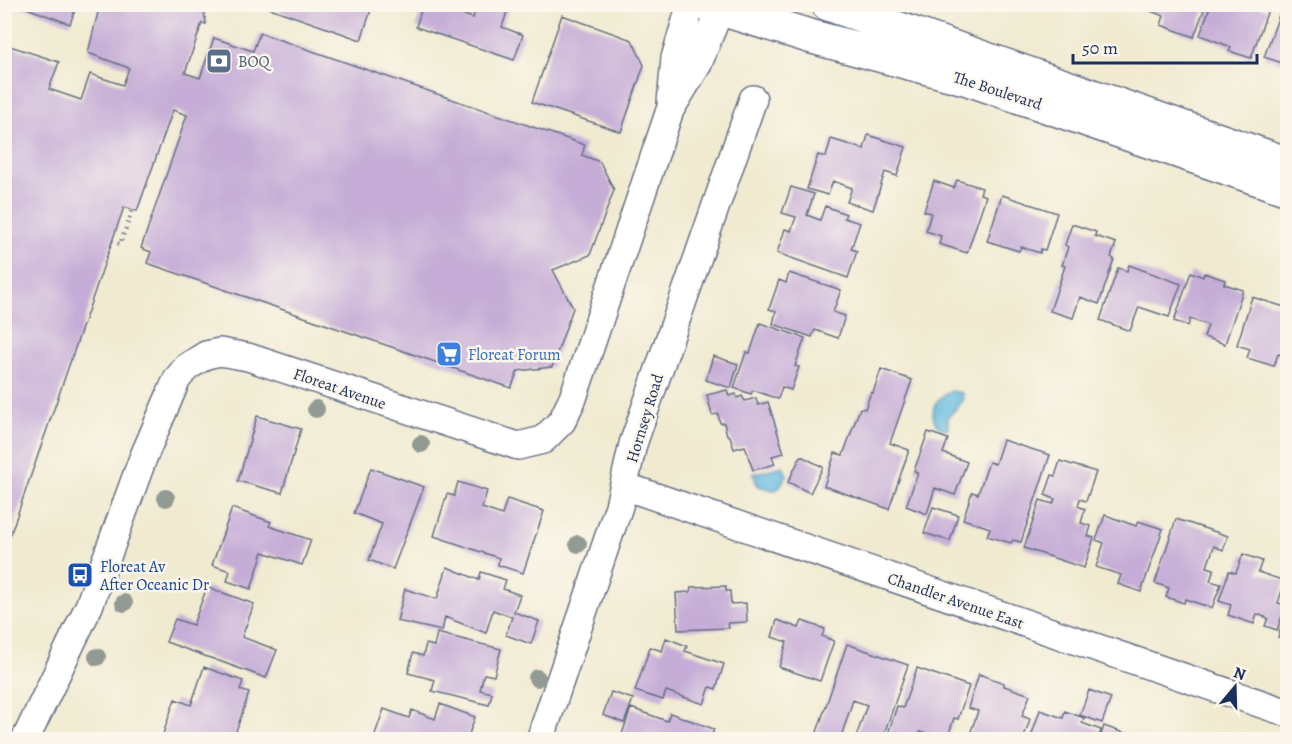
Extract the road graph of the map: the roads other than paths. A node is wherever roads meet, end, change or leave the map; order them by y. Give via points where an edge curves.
1 (828, 4) edge
2 (710, 6) edge
3 (753, 99) dead end
4 (1287, 164) edge
5 (1287, 189) edge
6 (624, 486) junction
7 (1287, 713) edge
8 (25, 740) edge
9 (540, 740) edge

1 - 4 main road, The Boulevard
2 - 5 main road, The Boulevard via 965,78
2 - 8 street, Floreat Avenue via 698,64 670,110 562,421 543,440 518,446 248,357 220,352 206,355 177,379 143,458 89,606
3 - 6 street, Hornsey Road via 633,444
6 - 7 street, Chandler Avenue East
6 - 9 street, Hornsey Road

